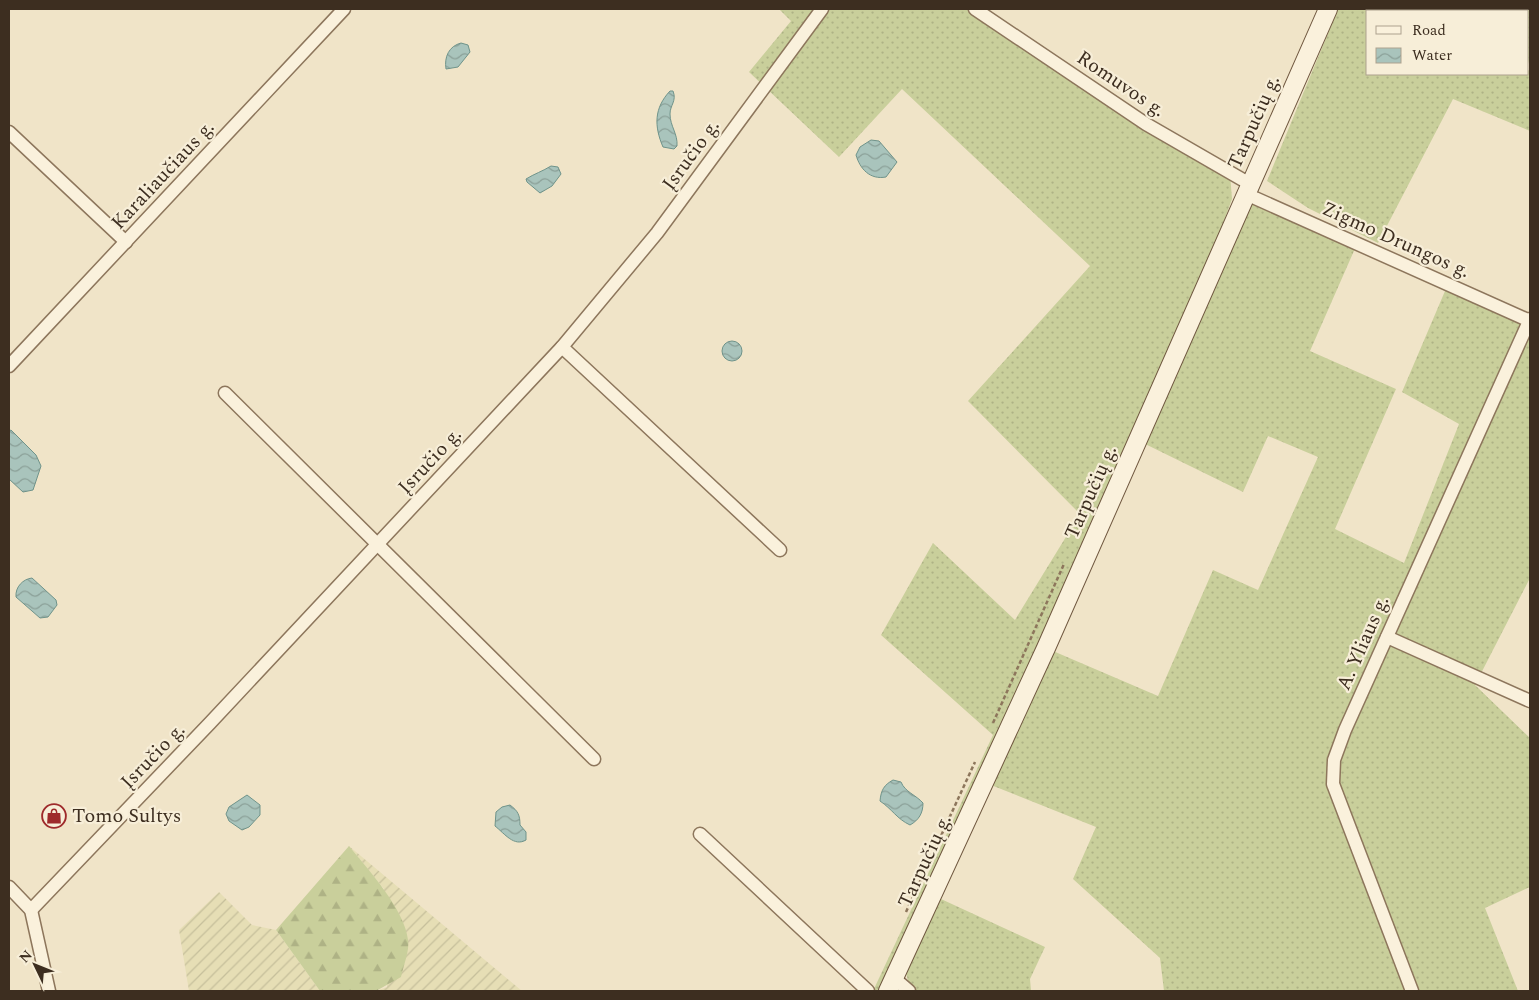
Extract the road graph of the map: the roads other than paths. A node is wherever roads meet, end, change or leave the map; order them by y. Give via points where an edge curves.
1 (344, 9) edge
2 (822, 9) edge
3 (975, 9) edge
4 (1328, 9) edge
5 (9, 132) edge
6 (1248, 189) junction
7 (126, 242) junction
8 (1530, 320) edge
9 (562, 347) junction
10 (9, 366) edge
11 (225, 393) dead end
12 (378, 546) junction
13 (780, 550) dead end
14 (1387, 637) junction
15 (1530, 700) edge
16 (594, 759) dead end
17 (700, 834) dead end
18 (9, 887) edge
19 (31, 910) junction
20 (891, 985) edge
21 (49, 991) edge
22 (868, 991) edge
23 (910, 991) edge
24 (1412, 991) edge

1 - 7 street, Karaliaučiaus g.
2 - 9 street, Įsručio g. via 657,233
3 - 6 street, Romuvos g.
4 - 6 main road, Tarpučių g.
5 - 7 street
6 - 8 street, Zigmo Drungos g.
6 - 20 main road, Tarpučių g. via 1042,656
7 - 10 street, Karaliaučiaus g.
8 - 14 street, A. Yliaus g.
9 - 12 street, Įsručio g.
9 - 13 street
11 - 12 street
12 - 16 street
12 - 19 street, Įsručio g.
14 - 15 street
14 - 24 street, A. Yliaus g. via 1334,760 1333,784
17 - 22 street
18 - 19 street
19 - 21 street
20 - 23 street

